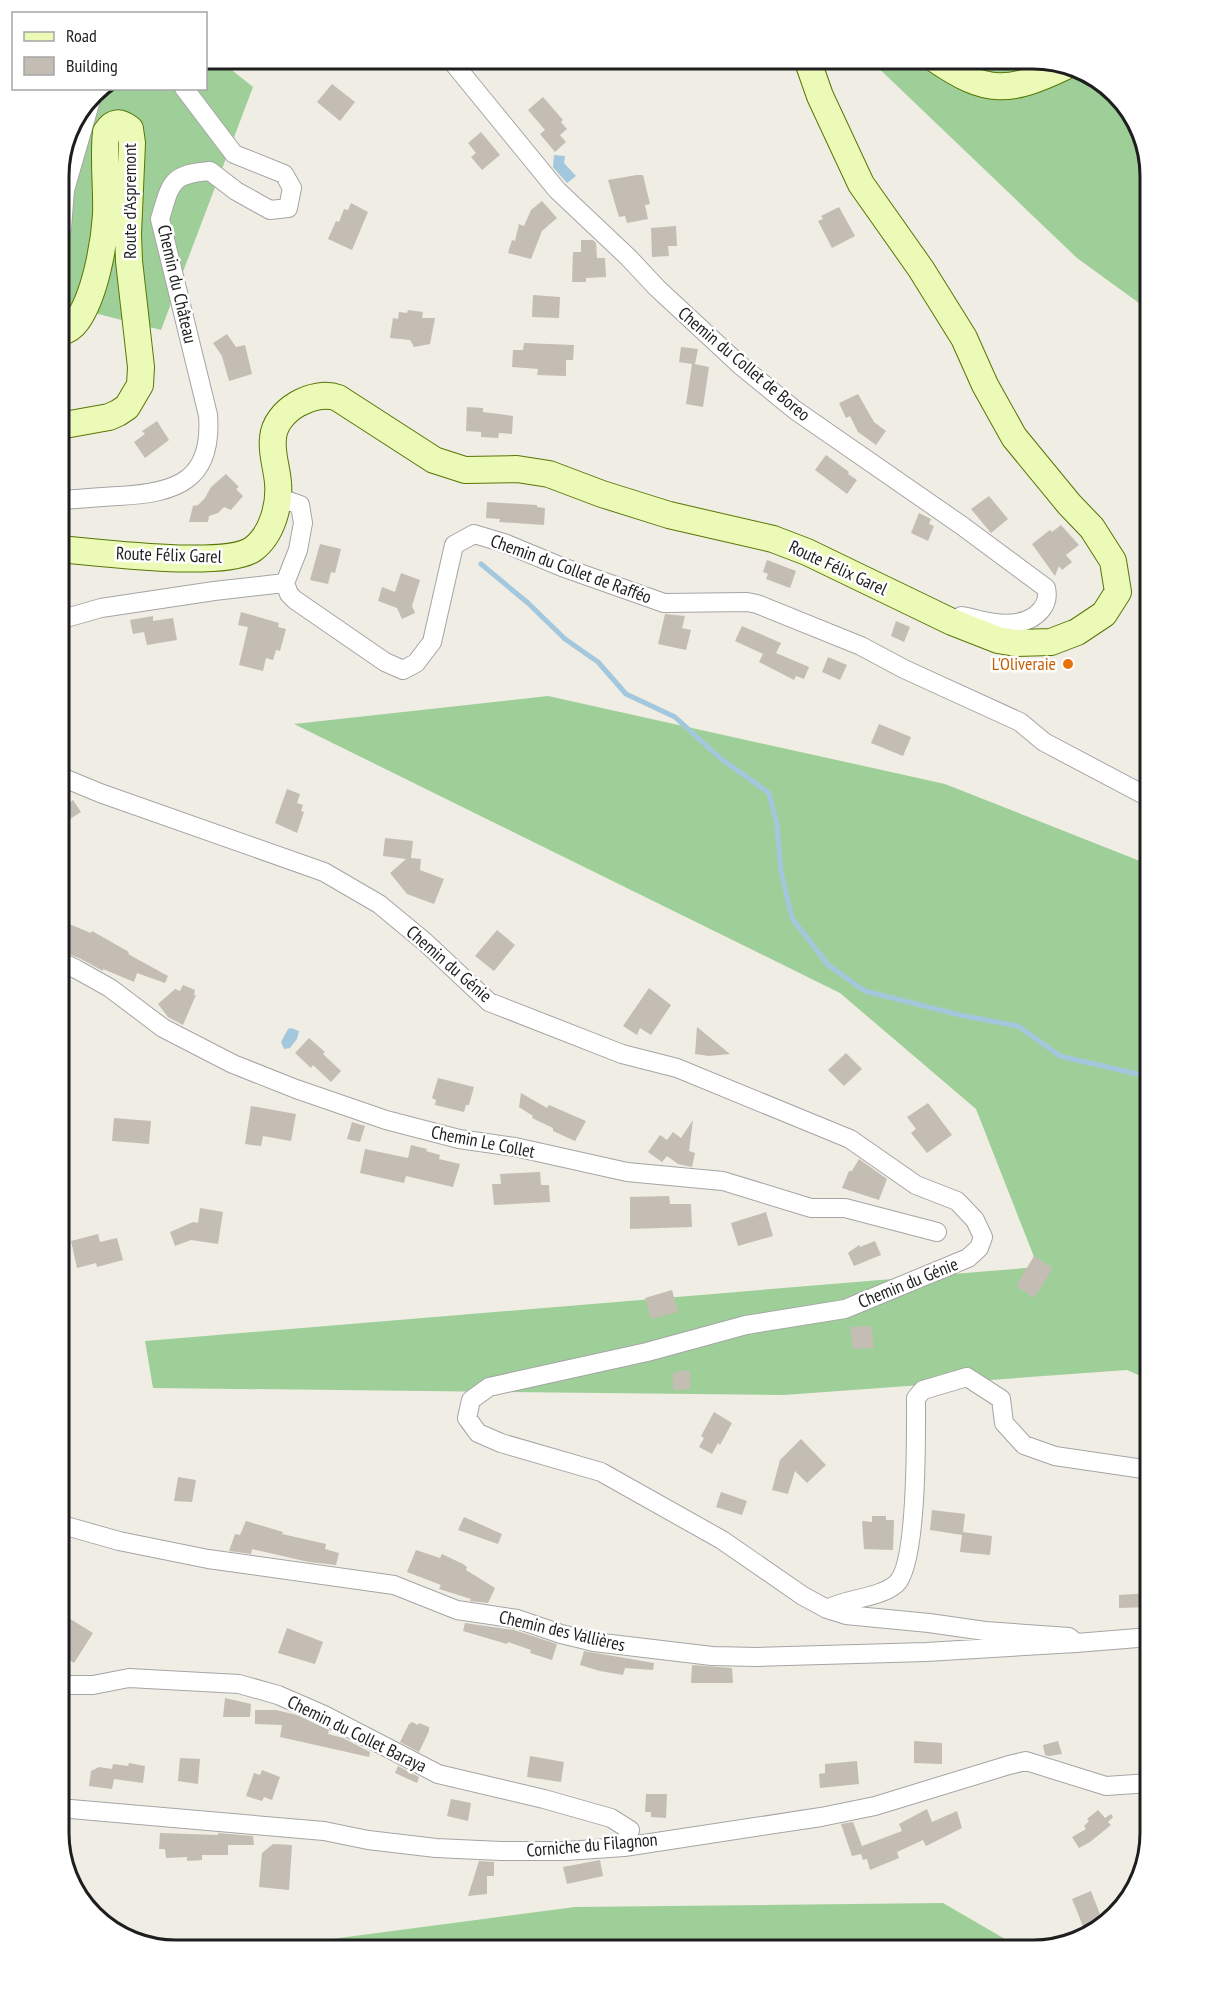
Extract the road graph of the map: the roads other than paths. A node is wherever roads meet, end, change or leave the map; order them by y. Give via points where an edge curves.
1 (458, 69) edge
2 (811, 69) edge
3 (953, 69) edge
4 (1054, 71) edge
5 (186, 90) edge
6 (85, 119) edge
7 (69, 176) edge
8 (69, 328) edge
9 (69, 424) edge
10 (278, 497) junction
11 (69, 499) edge
12 (69, 550) edge
13 (285, 583) junction
14 (69, 617) edge
15 (952, 622) junction
16 (69, 780) edge
17 (1140, 793) edge
18 (69, 966) edge
19 (937, 1232) dead end
20 (1140, 1469) edge
21 (69, 1527) edge
22 (828, 1609) junction
23 (1140, 1638) edge
24 (1076, 1644) junction
25 (69, 1685) edge
26 (1140, 1784) edge
27 (69, 1809) edge
28 (624, 1847) junction

1 - 15 street, Chemin du Collet de Boreo via 557,190 740,366 795,410 1046,588 1044,607 1025,622 996,623 963,615
2 - 15 street, Route Félix Garel via 861,184 964,338 1014,437 1092,528 1113,561 1118,592 1104,614 1077,632 1051,642 998,640
3 - 4 street via 990,87 1029,82
5 - 11 street, Chemin du Château via 234,154 284,174 292,188 288,208 270,210 210,171 187,173 170,186 160,219 208,415 207,447 192,476 165,490
6 - 7 street
8 - 9 street, Route d'Aspremont via 88,302 98,262 106,216 106,132 110,125 123,123 130,129 132,143 129,261 140,385 118,413
10 - 12 street, Route Félix Garel via 273,520 261,542 244,554 145,556
10 - 13 street via 300,505 303,523
10 - 15 street, Route Félix Garel via 275,428 298,404 328,394 434,460 465,471 549,474 669,515 773,539
13 - 14 street via 101,608
13 - 17 street, Chemin du Collet de Rafféo via 295,600 403,670 416,663 432,642 454,545 474,534 664,603 757,604 861,646 1020,722 1044,742
16 - 22 street, Chemin du Génie via 324,872 379,904 489,1002 622,1054 677,1068 849,1139 916,1185 957,1201 975,1220 982,1237 979,1248 968,1258 845,1309 746,1325 489,1388 471,1400 467,1418 478,1433 602,1472 722,1540
18 - 19 street, Chemin Le Collet via 110,988 163,1028 233,1064 386,1120 627,1172 723,1181 812,1208 844,1208
20 - 22 street via 1054,1456 1024,1445 1004,1423 1001,1399 968,1377 923,1390 916,1398 916,1476 904,1572 885,1591 839,1602
21 - 24 street, Chemin des Vallières via 208,1559 394,1585 457,1610 517,1620 594,1642 690,1654 780,1656
22 - 24 street, Chemin du Génie via 846,1616 1069,1636
23 - 24 street, Chemin des Vallières
25 - 28 street, Chemin du Collet Baraya via 129,1678 240,1684 278,1695 438,1774 611,1818 630,1830
26 - 28 street, Corniche du Filagnon via 1106,1786 1026,1761 875,1806
27 - 28 street, Corniche du Filagnon via 324,1831 436,1848 566,1851

